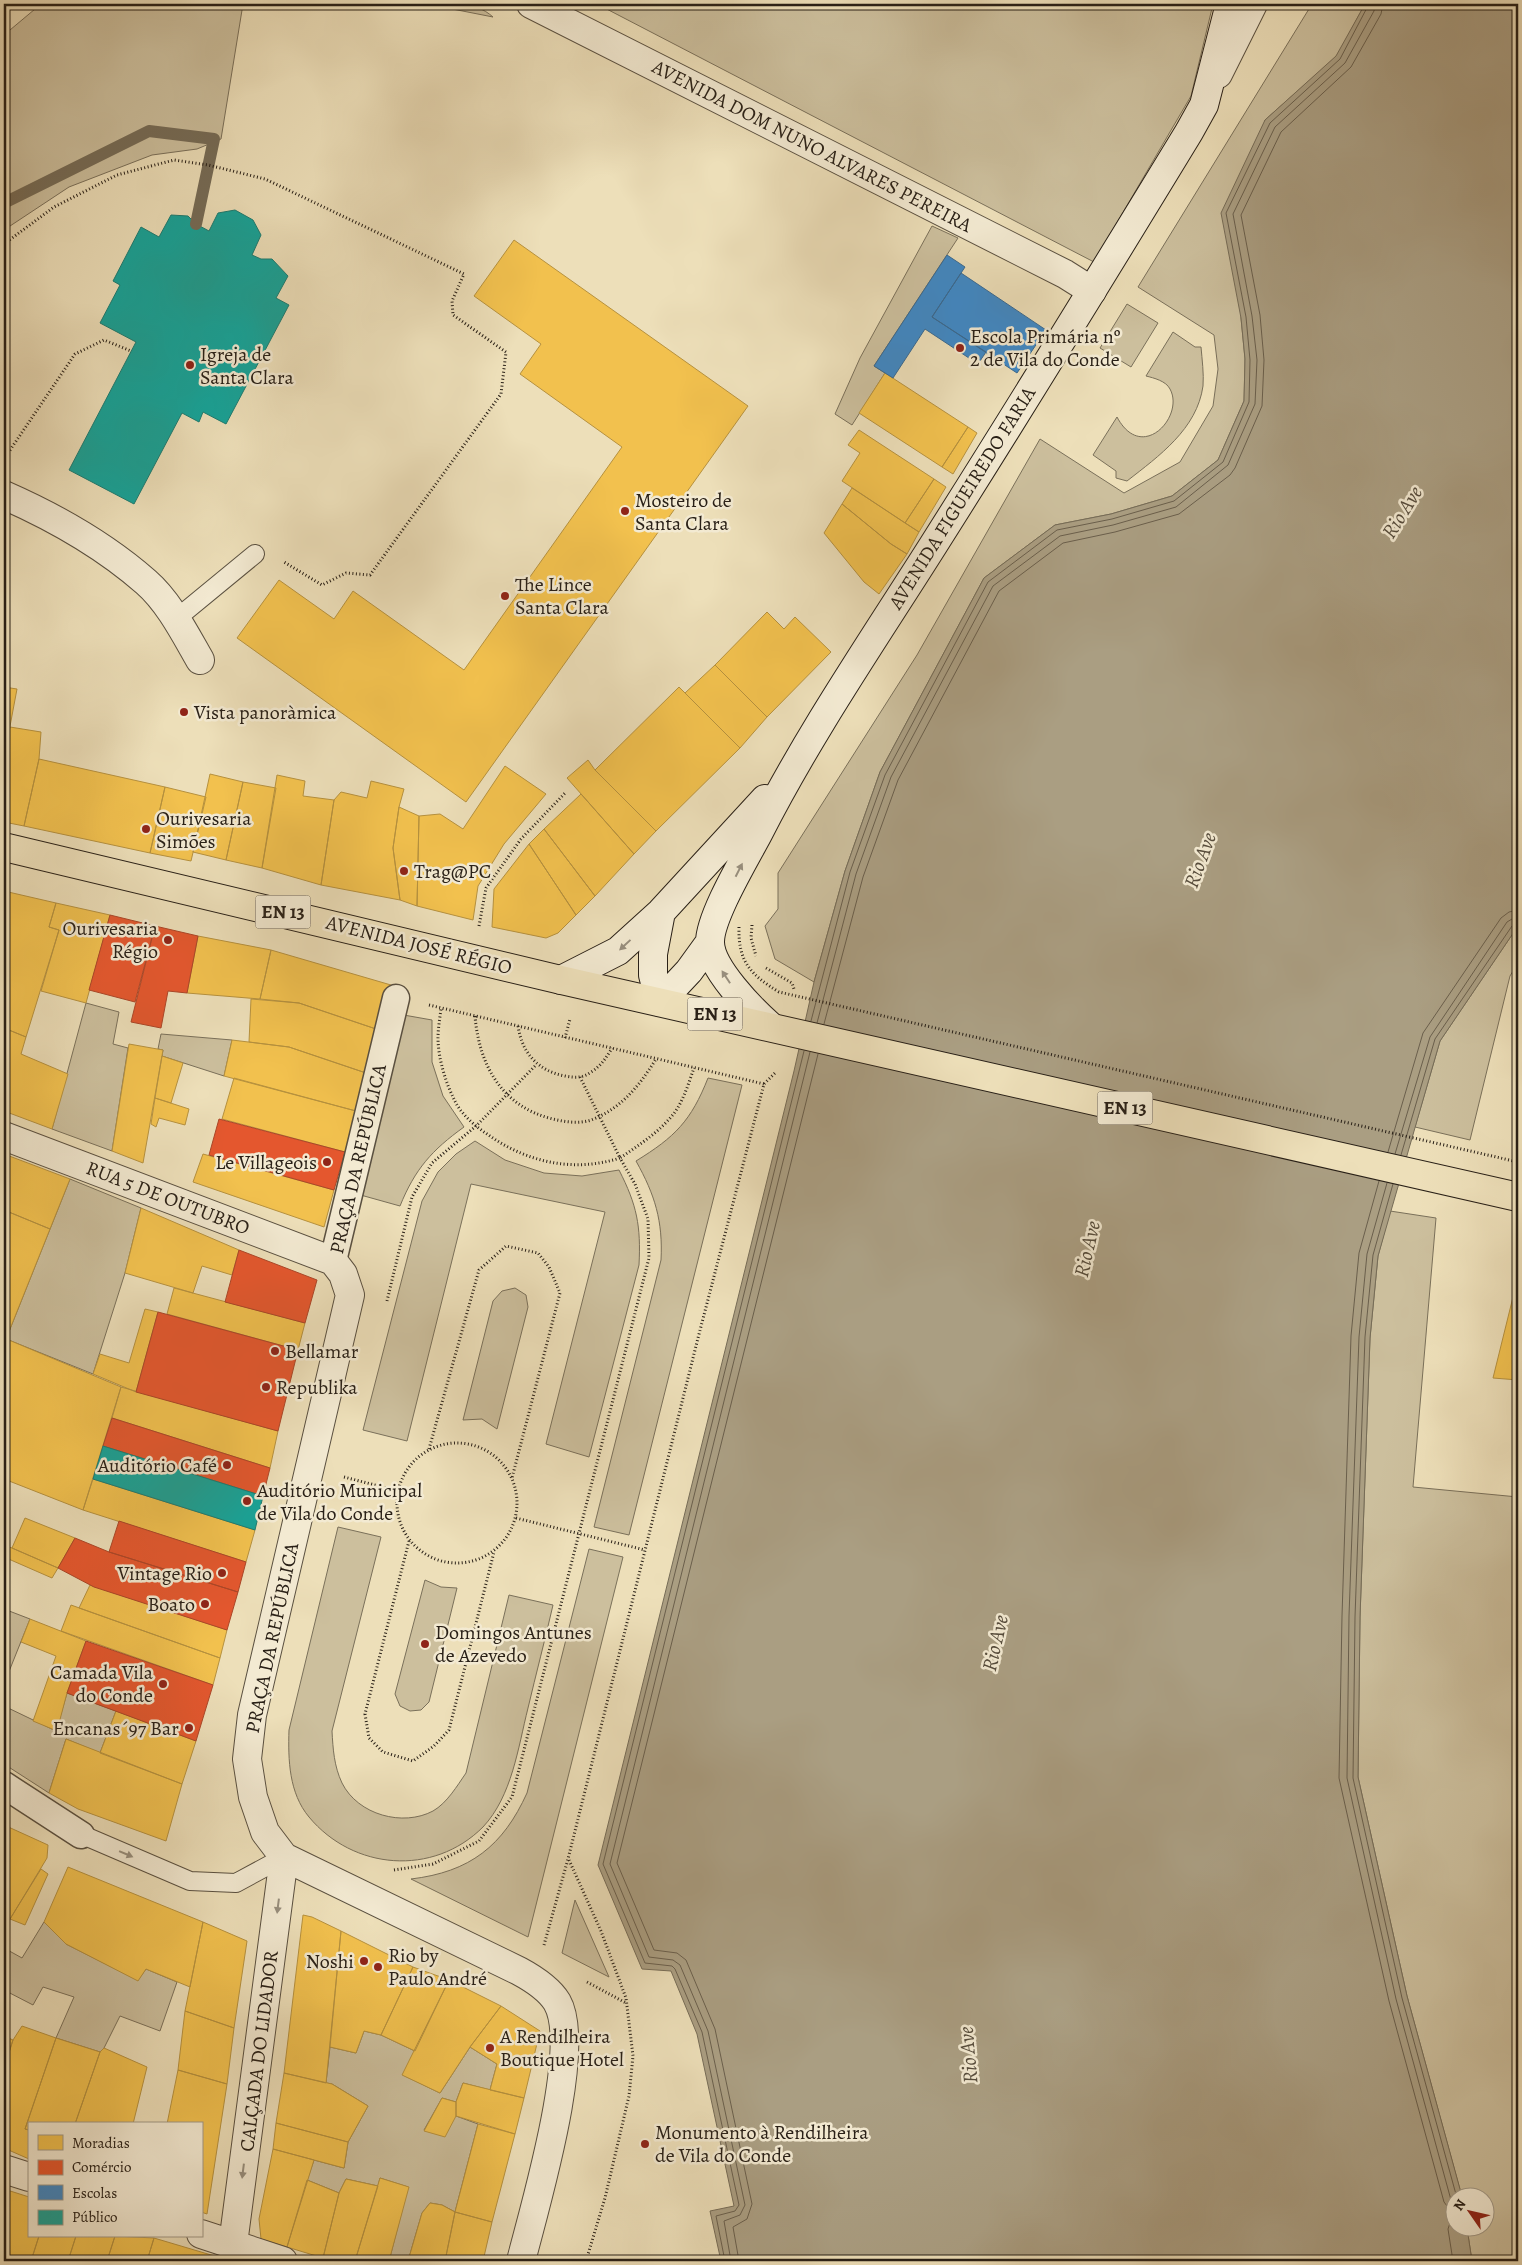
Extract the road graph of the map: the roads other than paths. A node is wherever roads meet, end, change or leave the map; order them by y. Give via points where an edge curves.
1 (531, 4) edge
2 (1230, 4) edge
3 (1253, 4) edge
4 (1206, 100) junction
5 (1092, 291) junction
6 (4, 495) edge
7 (254, 554) road end
8 (176, 619) junction
9 (200, 660) dead end
10 (789, 774) junction
11 (4, 846) edge
12 (661, 912) junction
13 (710, 942) junction
14 (561, 980) junction
15 (396, 998) dead end
16 (660, 1002) junction
17 (780, 1029) junction
18 (4, 1136) edge
19 (1518, 1197) edge
20 (333, 1261) junction
21 (4, 1785) edge
22 (4, 1797) edge
23 (81, 1835) junction
24 (284, 1858) junction
25 (4, 2169) edge
26 (28, 2177) edge
27 (202, 2234) edge
28 (233, 2244) junction
29 (283, 2261) edge
30 (521, 2261) edge

1 - 5 street, AVENIDA DOM NUNO ALVARES PEREIRA via 1065,274
2 - 4 street, AVENIDA FIGUEIREDO FARIA
3 - 4 street
4 - 5 street, AVENIDA FIGUEIREDO FARIA
5 - 10 street, AVENIDA FIGUEIREDO FARIA
6 - 8 street via 34,508 92,542 147,583
7 - 8 lane
8 - 9 street
10 - 12 street, AVENIDA FIGUEIREDO FARIA
13 -> 10 street, AVENIDA FIGUEIREDO FARIA via 717,913
11 - 14 main road, AVENIDA JOSÉ RÉGIO / EN 13
12 -> 14 street, AVENIDA FIGUEIREDO FARIA via 618,951
12 - 16 street via 653,954 653,975
13 - 16 street, AVENIDA FIGUEIREDO FARIA via 690,970
17 -> 13 street via 750,1008 723,974
14 - 16 main road, AVENIDA JOSÉ RÉGIO / EN 13
15 - 20 street, PRAÇA DA REPÚBLICA
16 - 17 main road, EN 13
17 - 19 main road, EN 13
18 - 20 street, RUA 5 DE OUTUBRO
20 - 24 street, PRAÇA DA REPÚBLICA via 343,1274 350,1295 252,1715 247,1758 253,1797 265,1832
21 - 23 street
22 - 23 lane
23 -> 24 lane via 190,1881 236,1883
24 -> 28 street, CALÇADA DO LIDADOR
24 - 30 street, PRAÇA DA REPÚBLICA via 519,1971 535,1980 557,2002 563,2018 565,2043 560,2099
25 - 26 street
27 - 28 street
28 - 29 street

